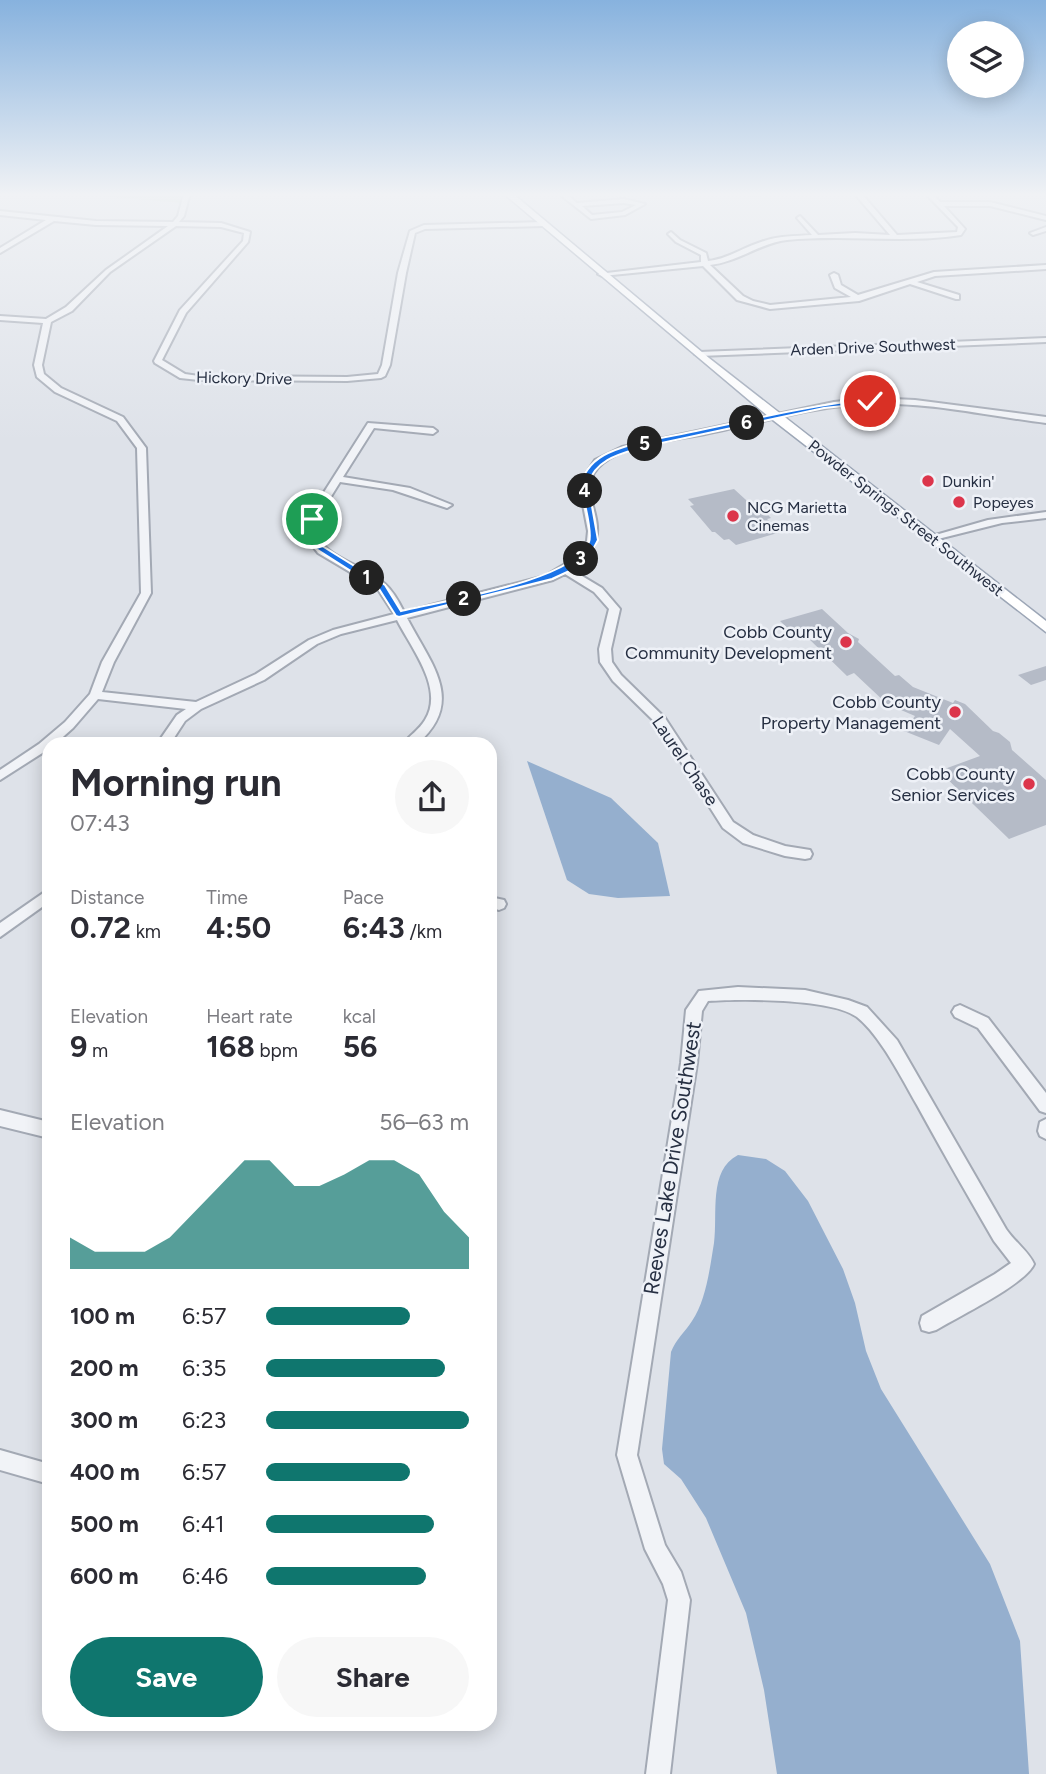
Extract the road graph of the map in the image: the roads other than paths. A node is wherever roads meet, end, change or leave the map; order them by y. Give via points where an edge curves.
1 (834, 275) dead end
2 (103, 276) edge
3 (215, 276) edge
4 (402, 276) edge
5 (604, 276) edge
6 (717, 276) edge
7 (934, 276) edge
8 (911, 282) junction
9 (956, 297) dead end
10 (859, 299) junction
11 (0, 318) edge
12 (47, 321) junction
13 (1046, 340) edge
14 (699, 354) junction
15 (777, 416) junction
16 (1046, 420) edge
17 (433, 431) dead end
18 (337, 479) junction
19 (447, 505) dead end
20 (1046, 515) edge
21 (930, 538) junction
22 (566, 570) junction
23 (399, 614) junction
24 (1046, 628) edge
25 (95, 695) junction
26 (197, 706) junction
27 (55, 737) edge
28 (168, 737) edge
29 (419, 737) edge
30 (42, 748) edge
31 (0, 776) edge
32 (805, 854) dead end
33 (42, 899) edge
34 (0, 931) edge
35 (960, 1012) dead end
36 (1046, 1106) edge
37 (0, 1118) edge
38 (42, 1128) edge
39 (929, 1323) dead end
40 (0, 1460) edge
41 (42, 1472) edge
42 (657, 1774) edge

1 - 10 street via 838,286
2 - 12 street via 69,309
3 - 4 street, Hickory Drive via 183,312 158,361 183,376 381,376
5 - 14 main road, Powder Springs Street Southwest
6 - 10 street via 740,298 758,305
7 - 8 street
8 - 9 street
8 - 10 street
11 - 12 street
12 - 25 street via 40,375 58,390 120,419 141,448 146,593
13 - 14 street, Arden Drive Southwest
14 - 15 main road, Powder Springs Street Southwest
15 - 16 street via 835,404 880,401
15 - 21 main road, Powder Springs Street Southwest
15 - 22 street via 641,445 596,464 584,484 594,540 587,553
17 - 18 street via 371,425
18 - 19 street via 395,486
18 - 23 street via 312,519 308,533 313,544 382,587
20 - 21 street via 987,522
21 - 24 main road, Powder Springs Street Southwest
22 - 23 street
22 - 32 street, Laurel Chase via 598,590 615,609 606,662 661,721 728,825 748,839
23 - 26 street via 313,642 260,677
23 - 29 street via 437,691 433,721
25 - 26 street
25 - 27 street
26 - 28 street
30 - 31 street
33 - 34 street
35 - 36 street via 983,1023
37 - 38 street
39 - 42 street, Reeves Lake Drive Southwest via 1025,1264 1000,1235 891,1045 862,1012 848,1006 805,996 704,995 694,1010 627,1455 656,1549 678,1600
40 - 41 street

